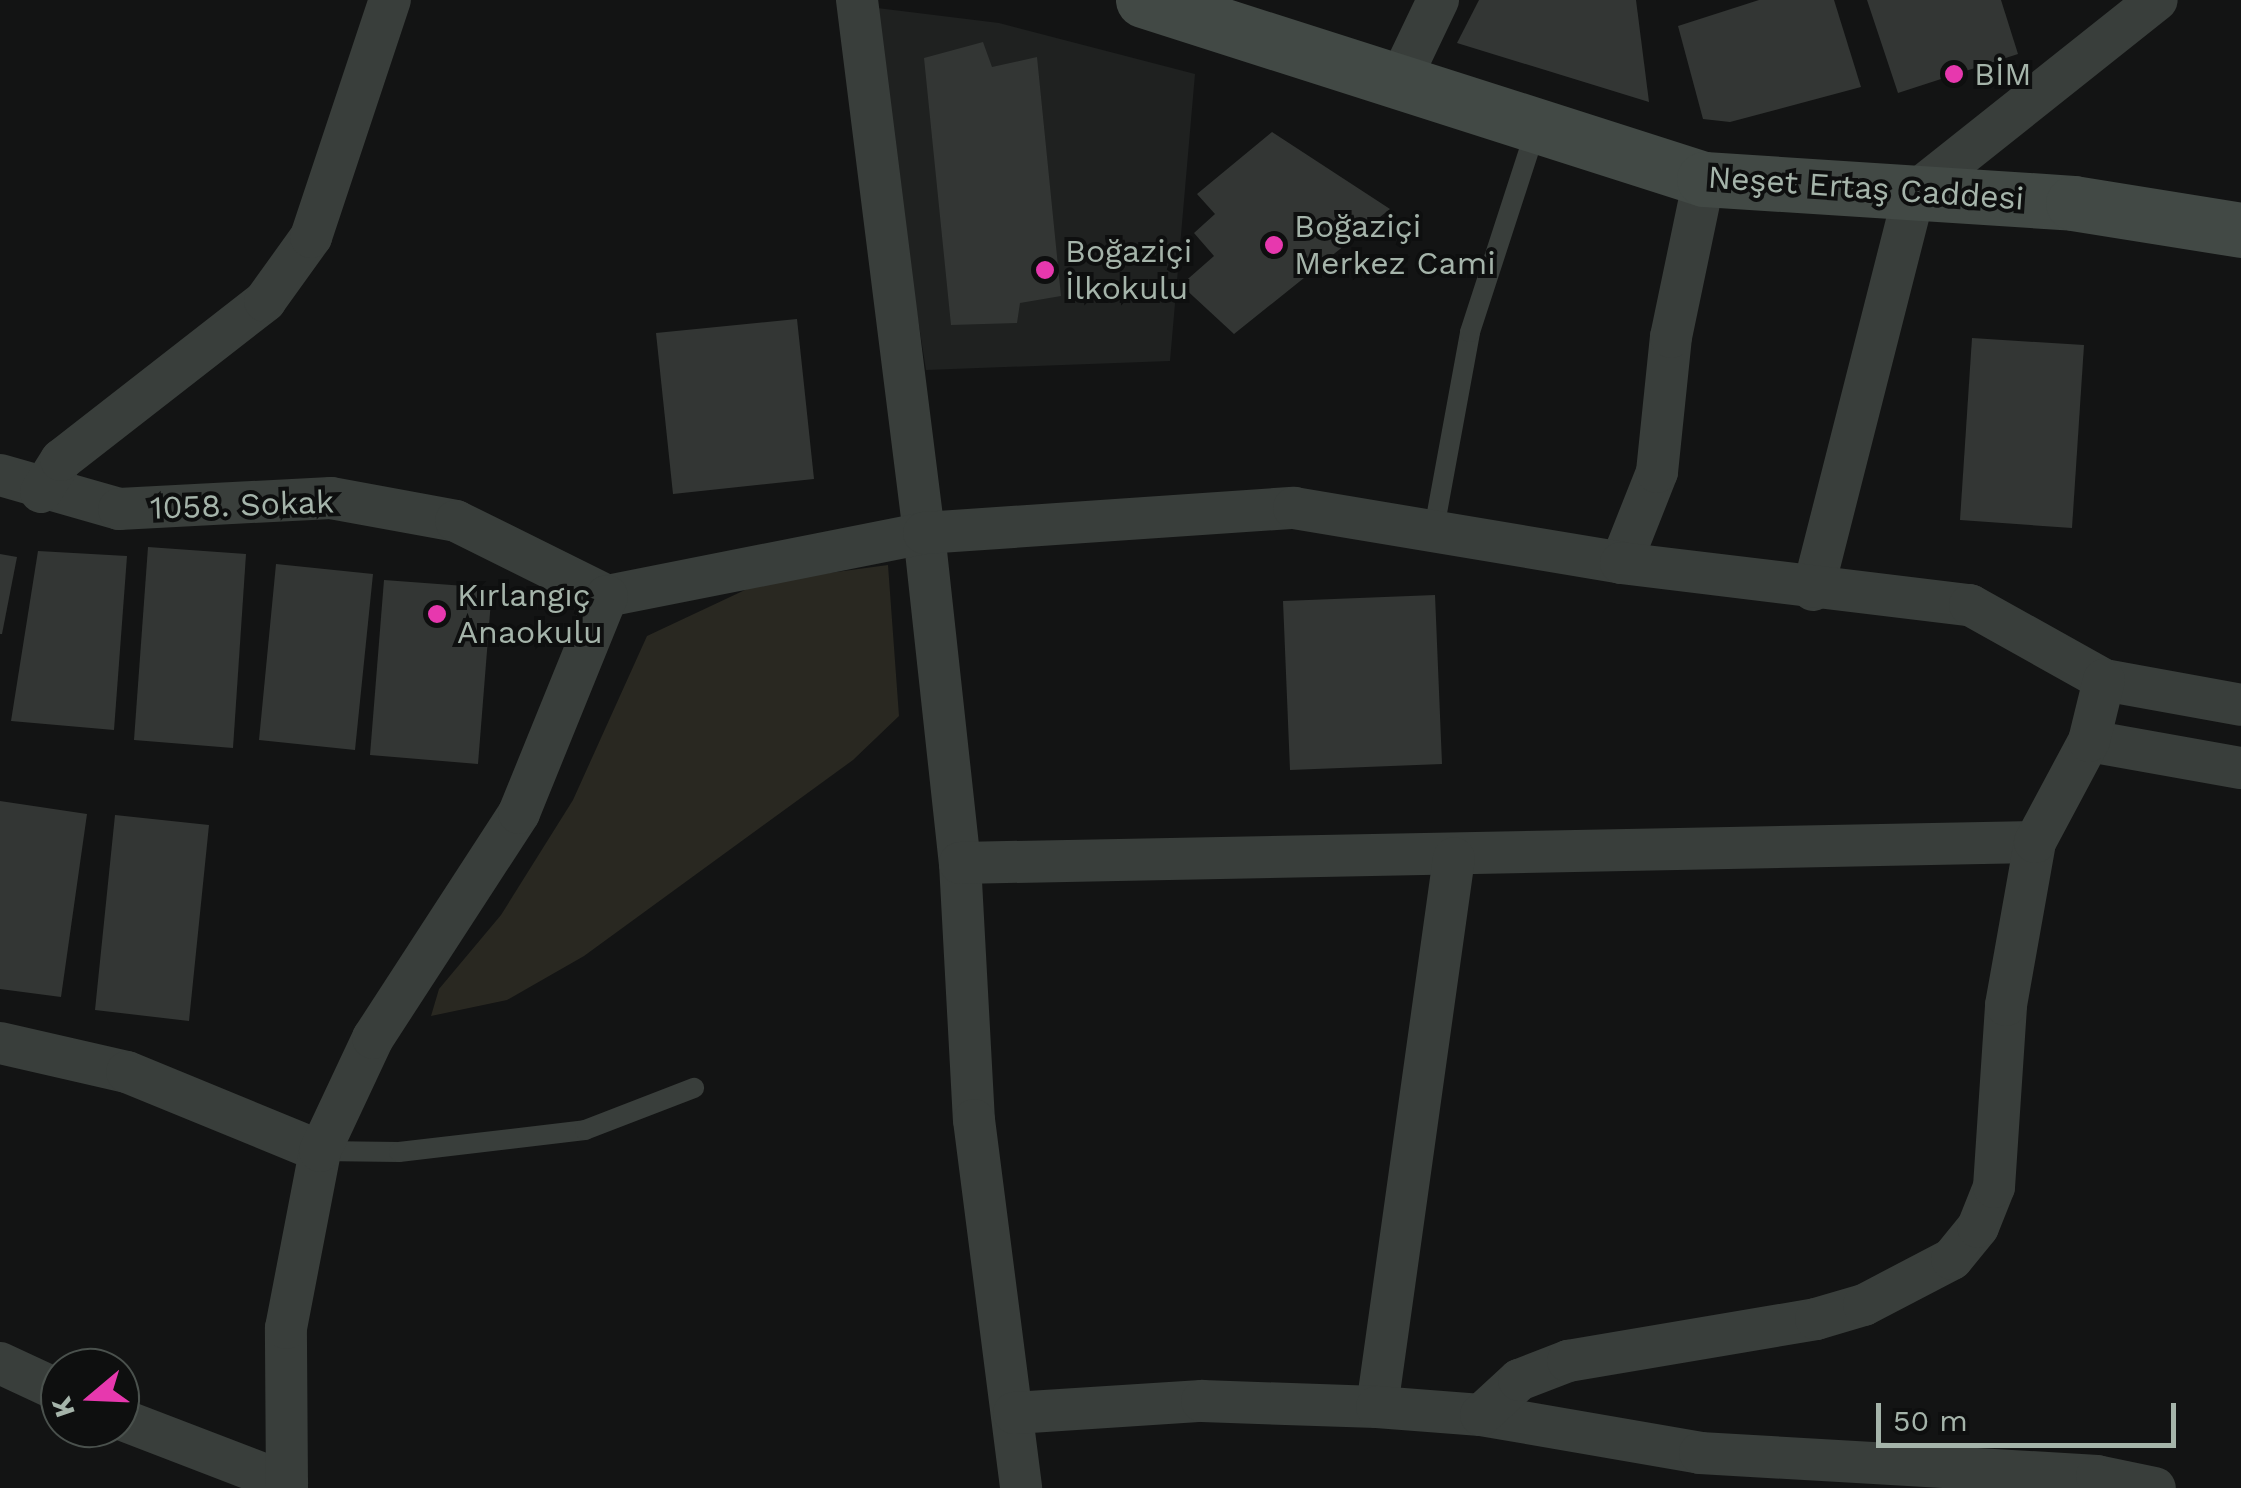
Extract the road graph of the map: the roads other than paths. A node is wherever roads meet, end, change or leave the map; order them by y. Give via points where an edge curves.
1 (390, 0) edge
2 (857, 0) edge
3 (1143, 0) edge
4 (1224, 0) edge
5 (1438, 0) edge
6 (2157, 0) edge
7 (1326, 59) junction
8 (1398, 84) junction
9 (1536, 127) junction
10 (1704, 179) junction
11 (1914, 193) junction
12 (2241, 230) edge
13 (0, 475) edge
14 (41, 492) junction
15 (1434, 530) junction
16 (924, 533) junction
17 (1621, 563) junction
18 (1813, 590) junction
19 (607, 596) junction
20 (2104, 680) junction
21 (2241, 705) edge
22 (2089, 740) junction
23 (2241, 768) edge
24 (2035, 842) junction
25 (1454, 858) junction
26 (960, 863) junction
27 (0, 1044) edge
28 (694, 1088) dead end
29 (320, 1151) junction
30 (0, 1363) edge
31 (40, 1382) edge
32 (1377, 1407) junction
33 (1014, 1413) junction
34 (1481, 1415) junction
35 (140, 1427) edge
36 (287, 1485) edge
37 (1021, 1488) edge
38 (2155, 1488) edge

1 - 14 street via 311,237 265,301 61,460
2 - 16 street
3 - 7 main road, Neşet Ertaş Caddesi
4 - 7 main road, Neşet Ertaş Caddesi
5 - 8 street
6 - 11 street
7 - 8 main road, Neşet Ertaş Caddesi
8 - 9 main road, Neşet Ertaş Caddesi
9 - 10 main road, Neşet Ertaş Caddesi
9 - 15 lane via 1470,332
10 - 11 main road, Neşet Ertaş Caddesi
10 - 17 street via 1671,337 1656,472
11 - 12 main road, Neşet Ertaş Caddesi via 2072,203
11 - 18 street
13 - 14 street, 1058. Sokak
14 - 19 street, 1058. Sokak via 119,509 349,501 456,522
15 - 16 street via 1294,508
15 - 17 street
16 - 19 street
16 - 26 street
17 - 18 street
18 - 20 street via 1970,605
19 - 29 street via 519,813 373,1038
20 - 21 street
20 - 22 street
22 - 23 street
22 - 24 street
24 - 25 street
24 - 34 street via 2006,1005 1994,1187 1978,1227 1952,1259 1864,1305 1816,1319 1568,1362 1519,1380
25 - 26 street
25 - 32 street
26 - 33 street via 974,1120
27 - 29 street via 126,1072
28 - 29 lane via 585,1130 399,1152
29 - 36 street via 286,1328
30 - 31 street
32 - 33 street via 1202,1401
32 - 34 street
33 - 37 street
34 - 38 street via 1700,1453 2097,1476
35 - 36 street

